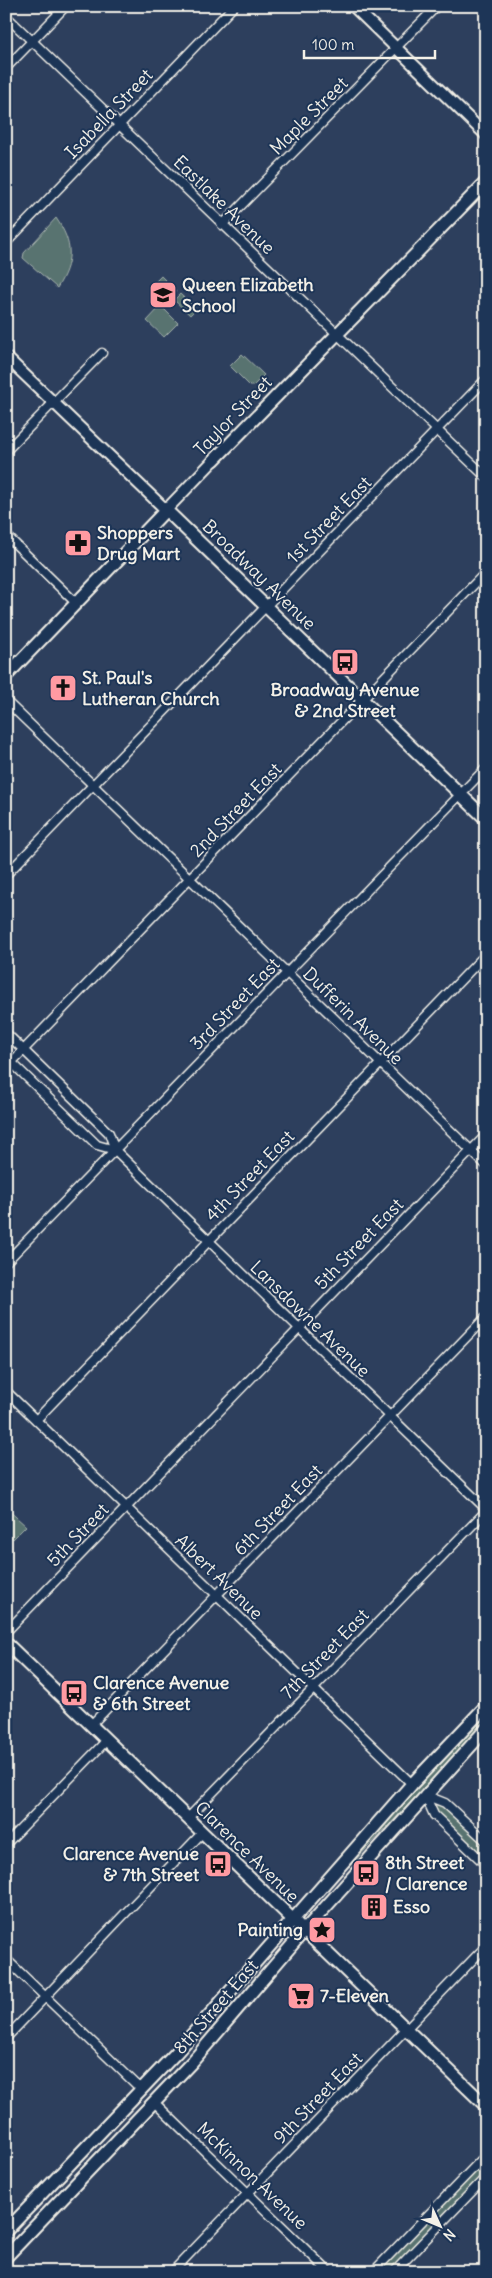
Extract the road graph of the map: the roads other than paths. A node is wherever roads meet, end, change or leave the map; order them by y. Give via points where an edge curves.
1 (66, 6) edge
2 (234, 6) edge
3 (352, 6) edge
4 (437, 6) edge
5 (6, 16) edge
6 (32, 42) junction
7 (396, 48) junction
8 (6, 68) edge
9 (120, 126) junction
10 (486, 135) edge
11 (486, 182) edge
12 (222, 226) junction
13 (6, 244) edge
14 (337, 334) junction
15 (102, 353) dead end
16 (6, 357) edge
17 (486, 379) edge
18 (53, 403) junction
19 (437, 429) junction
20 (6, 451) edge
21 (214, 460) joint
22 (486, 477) edge
23 (166, 510) junction
24 (6, 535) edge
25 (486, 572) edge
26 (76, 603) junction
27 (266, 606) junction
28 (6, 676) edge
29 (363, 700) junction
30 (6, 701) edge
31 (486, 768) edge
32 (93, 786) junction
33 (460, 794) junction
34 (486, 819) edge
35 (6, 875) edge
36 (190, 879) junction
37 (486, 954) edge
38 (286, 972) junction
39 (6, 1033) edge
40 (24, 1050) junction
41 (8, 1062) edge
42 (380, 1063) junction
43 (486, 1135) edge
44 (115, 1150) junction
45 (471, 1150) junction
46 (486, 1165) edge
47 (208, 1241) junction
48 (6, 1262) edge
49 (486, 1317) edge
50 (298, 1328) junction
51 (6, 1391) edge
52 (390, 1416) junction
53 (36, 1420) junction
54 (171, 1460) joint
55 (125, 1507) junction
56 (486, 1510) edge
57 (217, 1595) junction
58 (6, 1632) edge
59 (7, 1646) edge
60 (312, 1688) junction
61 (486, 1706) edge
62 (91, 1725) junction
63 (486, 1729) edge
64 (107, 1740) junction
65 (412, 1784) junction
66 (425, 1795) junction
67 (187, 1819) junction
68 (202, 1833) junction
69 (486, 1841) edge
70 (6, 1844) edge
71 (486, 1865) edge
72 (292, 1919) junction
73 (304, 1932) junction
74 (486, 1946) edge
75 (6, 1960) edge
76 (46, 1997) junction
77 (405, 2029) junction
78 (6, 2038) edge
79 (142, 2090) junction
80 (154, 2102) junction
81 (486, 2106) edge
82 (486, 2155) edge
83 (486, 2177) edge
84 (247, 2193) junction
85 (6, 2231) edge
86 (6, 2257) edge
87 (172, 2272) edge
88 (329, 2272) edge
89 (373, 2272) edge
90 (394, 2272) edge

1 - 6 street
2 - 9 street, Isabella Street
3 - 7 street
4 - 7 street, Maple Street
5 - 6 street, Eastlake Avenue
6 - 8 street
6 - 9 street, Eastlake Avenue
7 - 10 street
7 - 12 street, Maple Street
9 - 12 street, Eastlake Avenue
9 - 13 street, Isabella Street
11 - 14 main road, Taylor Street
12 - 14 street, Eastlake Avenue
14 - 19 street, Eastlake Avenue
14 - 21 main road, Taylor Street
15 - 18 street
16 - 18 street, Broadway Avenue
17 - 19 street, 1st Street East
18 - 20 street
18 - 23 street, Broadway Avenue
19 - 22 street, Eastlake Avenue
19 - 27 street, 1st Street East
21 - 23 street, Taylor Street
23 - 26 main road, Taylor Street
23 - 27 main road, Broadway Avenue
24 - 26 street
25 - 29 street, 2nd Street East
26 - 28 main road, Taylor Street
27 - 29 main road, Broadway Avenue
27 - 32 street, 1st Street East
29 - 33 main road, Broadway Avenue
29 - 36 street, 2nd Street East
30 - 32 street, Dufferin Avenue
31 - 33 street, 3rd Street East
32 - 35 street, 1st Street East
32 - 36 street, Dufferin Avenue
33 - 34 main road, Broadway Avenue
33 - 38 street, 3rd Street East
36 - 38 street, Dufferin Avenue
36 - 40 street, 2nd Street East
37 - 42 street, 4th Street East
38 - 42 street, Dufferin Avenue
38 - 44 street, 3rd Street East
39 - 40 street, Lansdowne Avenue
40 - 41 street, 2nd Street East
40 - 44 street, Lansdowne Avenue via 109,1133
41 - 44 street, Lansdowne Avenue via 97,1145
42 - 45 street, Dufferin Avenue
42 - 47 street, 4th Street East
43 - 45 street, 5th Street East
44 - 47 street, Lansdowne Avenue
44 - 48 street, 3rd Street East
45 - 46 street, Dufferin Avenue
45 - 50 street, 5th Street East
47 - 50 street, Lansdowne Avenue
47 - 53 street, 4th Street East
49 - 52 street, 6th Street East
50 - 52 street, Lansdowne Avenue
50 - 54 street, 5th Street East
51 - 53 street, Albert Avenue
52 - 56 street, Lansdowne Avenue
52 - 57 street, 6th Street East
53 - 55 street, Albert Avenue
54 - 55 street, 5th Street
55 - 57 street, Albert Avenue
55 - 58 street, 5th Street
56 - 60 street, 7th Street East
57 - 60 street, Albert Avenue
57 - 62 street, 6th Street East
59 - 62 main road, Clarence Avenue
60 - 65 street, Albert Avenue
60 - 67 street, 7th Street East
61 - 65 main road, 8th Street East
62 - 64 main road, Clarence Avenue
63 - 66 main road, 8th Street East
64 - 67 main road, Clarence Avenue
64 - 70 street
65 - 72 main road, 8th Street East
66 - 69 street via 445,1803
66 - 71 street via 434,1815
66 - 73 main road, 8th Street East
67 - 68 main road, Clarence Avenue
68 - 72 main road, Clarence Avenue
68 - 76 street
72 - 73 main road, Clarence Avenue
72 - 79 main road, 8th Street East
73 - 77 main road, Clarence Avenue
73 - 80 main road, 8th Street East
74 - 77 street, 9th Street East
75 - 76 street
76 - 78 street
76 - 79 street
77 - 81 main road, Clarence Avenue
77 - 84 street, 9th Street East
79 - 85 main road, 8th Street East
80 - 84 street, McKinnon Avenue
80 - 86 main road, 8th Street East
82 - 89 street
83 - 90 street
84 - 87 street, 9th Street East
84 - 88 street, McKinnon Avenue

